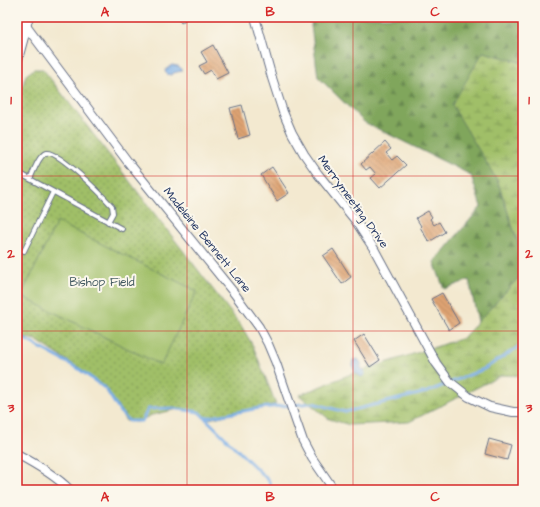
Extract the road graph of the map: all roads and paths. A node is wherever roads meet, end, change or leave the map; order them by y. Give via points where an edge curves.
1 (19, 17) edge
2 (256, 17) edge
3 (28, 21) edge
4 (17, 59) edge
5 (17, 172) edge
6 (30, 179) junction
7 (53, 192) junction
8 (108, 222) junction
9 (122, 229) dead end
10 (24, 251) dead end
11 (523, 412) edge
12 (17, 454) edge
13 (70, 490) edge
14 (334, 490) edge

1 - 3 street
2 - 11 street, Merrymeeting Drive via 272,78 292,133 318,174 355,220 374,249 436,364 450,382 469,397 490,407
3 - 4 street
3 - 14 street, Madeleine Bennett Lane via 128,162 259,327 276,363 303,441
5 - 6 lane
6 - 7 lane
6 - 8 lane via 44,154 56,156 92,185 112,206
7 - 8 lane
7 - 10 lane
8 - 9 lane
12 - 13 street via 56,478

